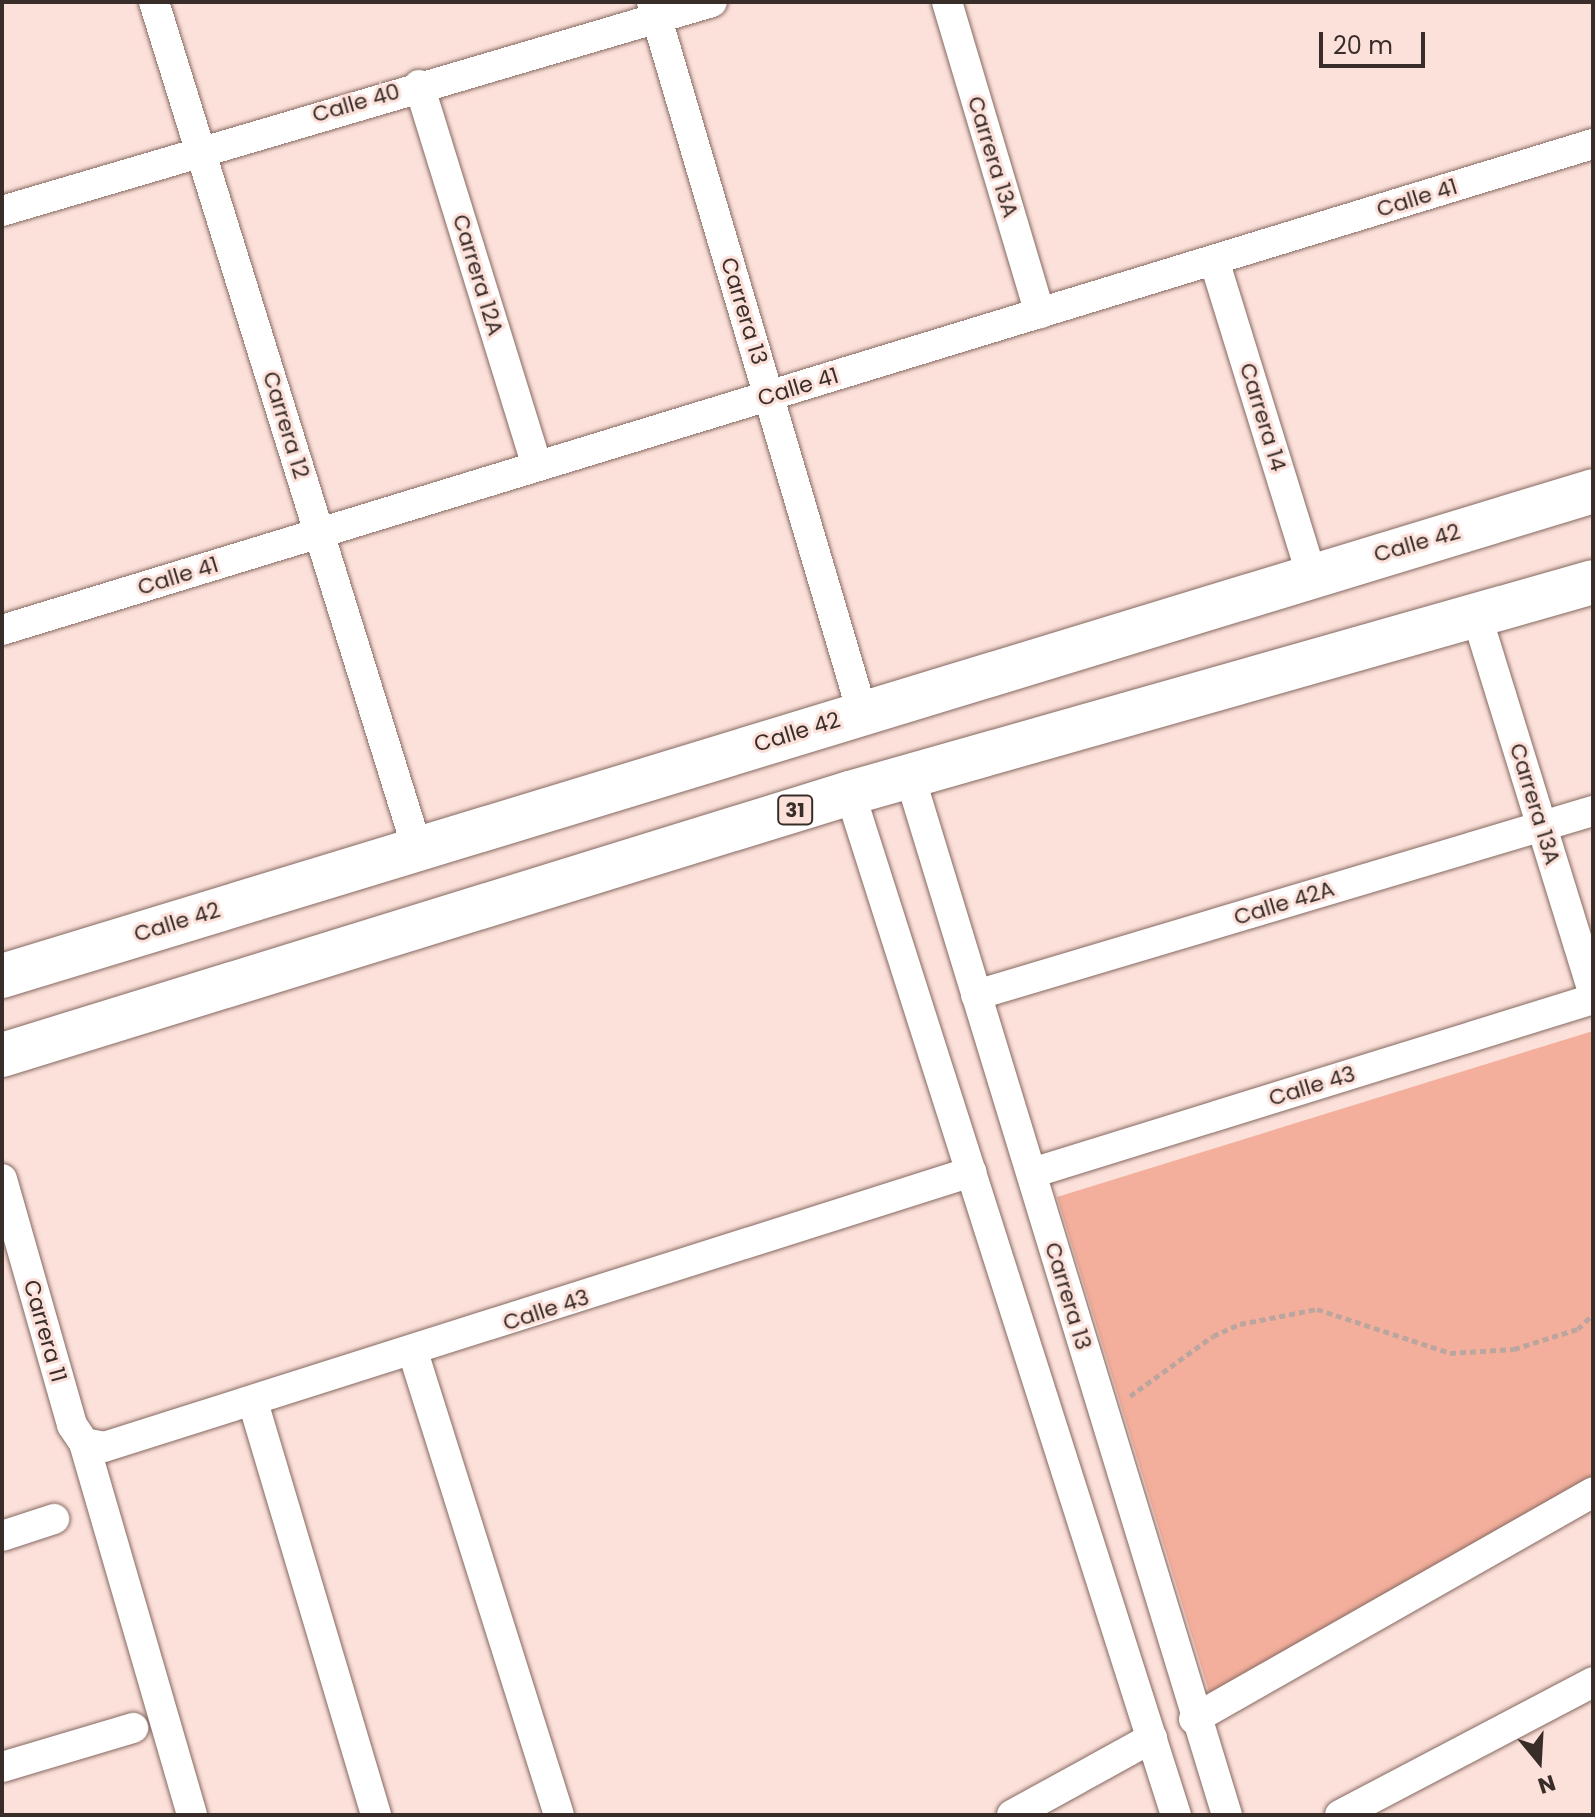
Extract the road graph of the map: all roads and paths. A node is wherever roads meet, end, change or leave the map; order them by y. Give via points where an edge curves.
1 (154, 2) edge
2 (712, 2) edge
3 (947, 2) edge
4 (655, 10) edge
5 (419, 85) junction
6 (1593, 144) edge
7 (200, 149) junction
8 (2, 211) edge
9 (1214, 260) junction
10 (1040, 313) junction
11 (769, 396) junction
12 (537, 466) junction
13 (1593, 491) edge
14 (319, 533) junction
15 (1311, 574) junction
16 (1593, 582) edge
17 (1477, 617) junction
18 (2, 630) edge
19 (862, 712) junction
20 (910, 777) junction
21 (850, 793) junction
22 (1593, 811) edge
23 (1542, 826) junction
24 (417, 848) junction
25 (2, 976) edge
26 (1593, 991) edge
27 (976, 995) junction
28 (1593, 999) edge
29 (2, 1055) edge
30 (971, 1172) junction
31 (1032, 1173) junction
32 (2, 1179) edge
33 (1593, 1314) edge
34 (413, 1352) junction
35 (253, 1402) junction
36 (1104, 1415) junction
37 (84, 1443) junction
38 (1593, 1492) edge
39 (54, 1519) dead end
40 (2, 1536) edge
41 (1593, 1682) edge
42 (1194, 1719) junction
43 (133, 1728) dead end
44 (1152, 1738) junction
45 (2, 1767) edge
46 (192, 1815) edge
47 (376, 1815) edge
48 (559, 1815) edge
49 (1012, 1815) edge
50 (1176, 1815) edge
51 (1227, 1815) edge
52 (1340, 1815) edge

1 - 7 street, Carrera 12
2 - 4 street, Calle 40
3 - 10 street, Carrera 13A
4 - 5 street, Calle 40
4 - 11 street, Carrera 13
5 - 7 street, Calle 40
5 - 12 street, Carrera 12A
6 - 9 street, Calle 41
7 - 8 street, Calle 40
7 - 14 street, Carrera 12
9 - 10 street, Calle 41
9 - 15 street, Carrera 14
10 - 11 street, Calle 41
11 - 12 street, Calle 41
11 - 19 street, Carrera 13
12 - 14 street, Calle 41
13 - 15 main road, Calle 42
14 - 18 street, Calle 41
14 - 24 street, Carrera 12
15 - 19 main road, Calle 42
16 - 17 main road, 31
17 - 20 main road, 31
17 - 23 street, Carrera 13A
19 - 24 main road, Calle 42
20 - 21 main road, 31
20 - 27 street, Carrera 13
21 - 29 main road, 31
21 - 30 street
22 - 23 street, Calle 42A
23 - 26 street, Carrera 13A
23 - 27 street, Calle 42A
24 - 25 main road, Calle 42
27 - 31 street, Carrera 13
28 - 31 street, Calle 43
30 - 34 street, Calle 43
30 - 44 street
31 - 36 street, Carrera 13
32 - 37 street, Carrera 11 via 72,1425
33 - 36 path via 1578,1329 1514,1349 1450,1353 1317,1309 1240,1324 1213,1336
34 - 35 street, Calle 43
34 - 48 street
35 - 37 street, Calle 43 via 104,1447
35 - 47 street
36 - 42 street, Carrera 13
37 - 46 street, Carrera 11
38 - 42 street
39 - 40 street
41 - 52 street
42 - 51 street, Carrera 13
43 - 45 street
44 - 49 street
44 - 50 street

